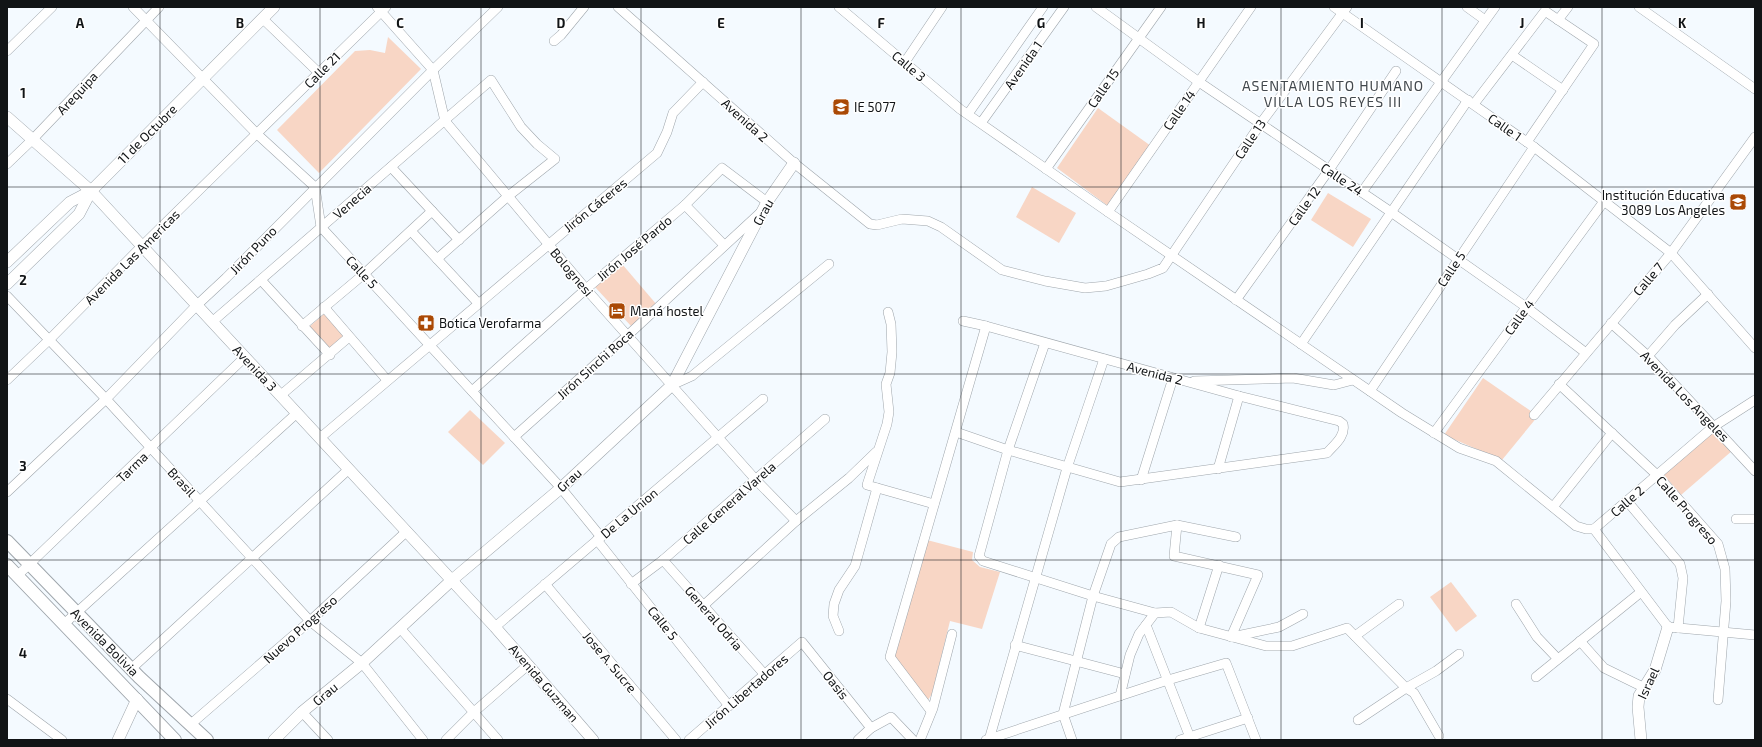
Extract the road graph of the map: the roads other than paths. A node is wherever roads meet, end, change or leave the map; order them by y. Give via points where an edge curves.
1 (52, 7) edge
2 (133, 7) edge
3 (159, 7) edge
4 (274, 7) edge
5 (497, 7) edge
6 (584, 7) edge
7 (618, 7) edge
8 (839, 7) edge
9 (942, 7) edge
10 (1043, 7) edge
11 (1064, 7) edge
12 (1096, 7) edge
13 (1161, 7) edge
14 (1251, 7) edge
15 (1334, 7) edge
16 (1467, 7) edge
17 (1495, 7) edge
18 (1568, 7) edge
19 (1638, 7) edge
20 (382, 9) edge
21 (1344, 10) edge
22 (262, 19) junction
23 (146, 20) junction
24 (1485, 20) junction
25 (1558, 20) junction
26 (1139, 38) junction
27 (554, 41) dead end
28 (7, 51) edge
29 (1512, 55) junction
30 (904, 62) junction
31 (433, 70) junction
32 (1396, 71) dead end
33 (319, 73) junction
34 (203, 78) junction
35 (1441, 81) junction
36 (703, 82) junction
37 (1199, 82) junction
38 (1755, 89) edge
39 (1563, 90) junction
40 (1471, 102) junction
41 (968, 114) junction
42 (7, 117) edge
43 (445, 120) junction
44 (981, 123) junction
45 (1261, 123) junction
46 (257, 134) junction
47 (1755, 137) edge
48 (32, 140) junction
49 (1530, 145) junction
50 (7, 164) edge
51 (794, 164) junction
52 (391, 167) junction
53 (1046, 169) junction
54 (1329, 170) junction
55 (315, 187) junction
56 (91, 191) junction
57 (1362, 192) junction
58 (507, 197) junction
59 (1605, 200) junction
60 (685, 205) junction
61 (765, 205) junction
62 (432, 211) junction
63 (1108, 212) junction
64 (1391, 212) junction
65 (877, 226) joint
66 (321, 227) junction
67 (411, 230) junction
68 (459, 240) junction
69 (548, 243) junction
70 (724, 245) junction
71 (142, 246) junction
72 (1671, 253) junction
73 (1172, 256) junction
74 (437, 259) junction
75 (1457, 259) junction
76 (7, 262) edge
77 (829, 264) dead end
78 (364, 274) junction
79 (261, 280) junction
80 (7, 284) edge
81 (586, 288) junction
82 (1708, 294) junction
83 (7, 296) edge
84 (1236, 300) junction
85 (478, 303) junction
86 (197, 305) junction
87 (324, 307) junction
88 (1526, 307) junction
89 (888, 312) dead end
90 (962, 321) dead end
91 (212, 322) junction
92 (1611, 323) junction
93 (302, 326) junction
94 (986, 326) junction
95 (627, 336) junction
96 (349, 337) junction
97 (49, 340) junction
98 (1045, 343) junction
99 (429, 344) junction
100 (1301, 344) junction
101 (1755, 348) edge
102 (1586, 353) junction
103 (330, 355) junction
104 (1648, 356) junction
105 (245, 357) junction
106 (1104, 359) junction
107 (1173, 378) junction
108 (7, 380) edge
109 (387, 380) junction
110 (1353, 380) junction
111 (1185, 381) junction
112 (1559, 384) junction
113 (672, 385) junction
114 (472, 391) junction
115 (1370, 391) junction
116 (281, 395) junction
117 (1239, 396) junction
118 (763, 398) dead end
119 (106, 399) junction
120 (1755, 400) edge
121 (297, 413) junction
122 (1534, 415) dead end
123 (825, 419) dead end
124 (1713, 427) junction
125 (956, 432) junction
126 (1434, 433) junction
127 (1612, 433) junction
128 (719, 436) junction
129 (514, 437) junction
130 (320, 438) junction
131 (151, 448) junction
132 (1008, 450) junction
133 (877, 451) junction
134 (349, 468) junction
135 (1067, 468) junction
136 (1218, 469) junction
137 (1755, 472) edge
138 (1657, 475) junction
139 (756, 480) junction
140 (1141, 480) junction
141 (561, 488) junction
142 (877, 488) junction
143 (7, 492) edge
144 (199, 500) junction
145 (1627, 501) junction
146 (934, 504) junction
147 (1553, 507) junction
148 (1736, 519) dead end
149 (1755, 519) edge
150 (796, 521) junction
151 (1177, 525) junction
152 (1594, 529) junction
153 (406, 531) junction
154 (1236, 537) dead end
155 (599, 538) junction
156 (7, 541) edge
157 (252, 558) junction
158 (663, 560) junction
159 (30, 564) junction
160 (7, 565) edge
161 (1220, 565) junction
162 (17, 576) junction
163 (1035, 576) junction
164 (452, 580) junction
165 (545, 584) junction
166 (632, 584) junction
167 (1642, 592) junction
168 (1093, 596) junction
169 (1399, 604) dead end
170 (1516, 604) dead end
171 (703, 606) junction
172 (75, 613) junction
173 (1155, 613) junction
174 (1303, 614) dead end
175 (310, 621) junction
176 (64, 624) junction
177 (1146, 625) junction
178 (495, 627) junction
179 (400, 628) junction
180 (1198, 628) junction
181 (1673, 628) junction
182 (839, 631) dead end
183 (1724, 632) junction
184 (952, 634) dead end
185 (1755, 635) edge
186 (1355, 636) junction
187 (1231, 637) junction
188 (1580, 641) junction
189 (802, 642) joint
190 (1015, 645) junction
191 (1459, 654) dead end
192 (1558, 659) junction
193 (1076, 660) junction
194 (362, 663) junction
195 (528, 665) junction
196 (132, 669) junction
197 (1125, 674) junction
198 (765, 675) junction
199 (1536, 677) dead end
200 (1168, 680) junction
201 (1406, 688) junction
202 (1645, 688) junction
203 (1120, 696) junction
204 (7, 699) edge
205 (136, 699) junction
206 (1718, 700) dead end
207 (730, 706) junction
208 (302, 712) junction
209 (474, 712) junction
210 (931, 712) junction
211 (1063, 714) junction
212 (1248, 718) junction
213 (1358, 720) dead end
214 (191, 724) junction
215 (871, 728) junction
216 (1439, 736) dead end
217 (1190, 738) edge
218 (62, 740) edge
219 (118, 740) edge
220 (175, 740) edge
221 (207, 740) edge
222 (274, 740) edge
223 (328, 740) edge
224 (422, 740) edge
225 (446, 740) edge
226 (498, 740) edge
227 (593, 740) edge
228 (676, 740) edge
229 (689, 740) edge
230 (858, 740) edge
231 (912, 740) edge
232 (920, 740) edge
233 (988, 740) edge
234 (1072, 740) edge
235 (1180, 740) edge
236 (1256, 740) edge
237 (1640, 740) edge

1 - 28 street
2 - 23 street
3 - 23 street, Arequipa
4 - 22 street, 11 de Octubre
5 - 31 street, Jirón Puno
6 - 27 street
7 - 36 street, Avenida 2
8 - 30 street, Calle 3
9 - 30 street
10 - 41 street, Avenida 1
11 - 44 street, Avenida 1
12 - 26 street, Calle 24
13 - 26 street, Calle 15
14 - 37 street, Calle 14
15 - 21 street, Calle 1
16 - 24 street
17 - 24 street
18 - 25 street
19 - 38 street
20 - 31 street, Bolognesi
20 - 33 street, Calle 21
21 - 35 street, Calle 1
21 - 45 street, Calle 13
22 - 33 street
22 - 34 street, 11 de Octubre
23 - 34 street
23 - 48 street, Arequipa
24 - 35 street
25 - 29 street via 1545,11
25 - 39 street, Calle 5 via 1594,44
26 - 37 street, Calle 24
26 - 53 street, Calle 15
29 - 39 street
29 - 40 street
30 - 41 street, Calle 3
31 - 43 street, Bolognesi
31 - 55 street, Jirón Puno
32 - 54 street, Calle 12
33 - 46 street, Calle 21
34 - 46 street
34 - 56 street, 11 de Octubre
35 - 40 street, Calle 1
35 - 57 street
36 - 51 street, Avenida 2
36 - 69 street, Jirón Cáceres via 673,113 657,153
37 - 45 street, Calle 24
37 - 63 street, Calle 14
39 - 49 street, Calle 5
40 - 49 street, Calle 1
40 - 64 street
41 - 44 street, Calle 3
42 - 48 street, Avenida 3
43 - 52 street, Venecia
43 - 58 street, Bolognesi
43 - 58 street, Venecia via 491,80 521,127 555,159
44 - 53 street, Calle 3
45 - 54 street, Calle 24
45 - 73 street, Calle 13
46 - 55 street
46 - 71 street, Avenida Las Americas
47 - 72 street, Calle 7
48 - 50 street, Arequipa
48 - 56 street, Avenida 3
49 - 59 street, Calle 1
49 - 75 street, Calle 5
51 - 61 street, Grau
51 - 65 street, Avenida 2 via 870,224
52 - 62 street
52 - 66 street, Venecia
53 - 63 street, Calle 3
54 - 57 street, Calle 24
54 - 84 street, Calle 12
55 - 66 street
55 - 86 street, Jirón Puno
56 - 71 street, Avenida 3
56 - 76 street, 11 de Octubre via 70,202
56 - 80 street, 11 de Octubre via 79,214
57 - 64 street, Calle 24
58 - 68 street
58 - 69 street, Bolognesi
59 - 72 street, Calle 1
59 - 88 street, Calle 4
60 - 61 street, Jirón José Pardo via 722,168
60 - 70 street
60 - 81 street, Jirón José Pardo
61 - 70 street, Jirón Sinchi Roca
61 - 113 street, Grau
62 - 67 street
62 - 68 street
63 - 73 street, Calle 3
64 - 75 street, Calle 24
64 - 100 street
65 - 73 street, Calle 13 via 902,219 928,221 942,226 1002,270 1085,288 1106,286 1148,274 1163,268
66 - 78 street, Calle 5
66 - 79 street, Venecia
67 - 74 street
67 - 78 street
68 - 74 street
69 - 81 street, Bolognesi
69 - 85 street, Jirón Cáceres
70 - 95 street, Jirón Sinchi Roca
71 - 86 street, Avenida 3
71 - 97 street, Avenida Las Americas
72 - 82 street, Calle 1
72 - 92 street, Calle 7
73 - 84 street, Calle 3
74 - 85 street
75 - 88 street, Calle 24
75 - 115 street, Calle 5
77 - 113 street via 692,376
78 - 87 street
78 - 99 street, Calle 5
79 - 91 street, Venecia
79 - 93 street
81 - 95 street, Bolognesi
81 - 114 street, Jirón José Pardo
82 - 101 street, Calle 1
82 - 104 street via 1675,325
83 - 97 street, Brasil
84 - 100 street, Calle 3
85 - 99 street, Jirón Cáceres
86 - 91 street, Avenida 3
86 - 119 street, Jirón Puno
87 - 93 street
87 - 96 street
88 - 102 street, Calle 24
88 - 126 street, Calle 4
89 - 133 street via 892,352 886,384 889,412
90 - 94 street, Avenida 2
91 - 105 street, Avenida 3
92 - 102 street, Calle 7
92 - 104 street, Avenida Los Angeles
93 - 103 street
94 - 98 street, Avenida 2
94 - 125 street
95 - 113 street, Bolognesi
95 - 129 street, Jirón Sinchi Roca
96 - 103 street
96 - 109 street
97 - 108 street, Avenida Las Americas
97 - 119 street, Brasil
98 - 106 street, Avenida 2
98 - 132 street
99 - 109 street, Jirón Cáceres
99 - 114 street, Calle 5
100 - 110 street, Calle 3
102 - 112 street, Calle 7
103 - 116 street
104 - 124 street, Avenida Los Angeles
105 - 116 street, Avenida 3
105 - 131 street, Tarma
106 - 107 street, Avenida 2
106 - 135 street
107 - 111 street, Avenida 2
107 - 140 street
109 - 130 street, Jirón Cáceres
110 - 111 street via 1334,384 1294,378
110 - 115 street, Calle 3
111 - 117 street, Avenida 2
112 - 122 street, Calle 7
112 - 127 street, Calle Progreso
113 - 128 street, Bolognesi
113 - 141 street, Grau
114 - 129 street, Calle 5
115 - 126 street, Calle 3
116 - 121 street, Avenida 3
117 - 136 street
117 - 136 street, Avenida 2 via 1339,421 1343,424 1343,435 1327,453
118 - 128 street, De La Union
119 - 131 street, Brasil
119 - 143 street, Jirón Puno
120 - 124 street, Calle 2
121 - 130 street, Avenida 3
121 - 144 street
123 - 139 street, Calle General Varela
124 - 137 street, Avenida Los Angeles via 1732,444
124 - 138 street, Calle 2
125 - 132 street
125 - 146 street
126 - 147 street, Calle 3 via 1459,448 1496,461
127 - 138 street, Calle Progreso
127 - 147 street
128 - 139 street, Bolognesi
128 - 155 street, De La Union
129 - 141 street, Calle 5
130 - 134 street, Avenida 3
131 - 144 street, Brasil
131 - 159 street, Tarma
132 - 135 street
132 - 163 street via 979,556 983,561
133 - 142 street via 867,485
133 - 150 street via 849,478
134 - 153 street, Avenida 3
134 - 157 street
135 - 140 street via 1120,482
135 - 163 street
136 - 140 street
138 - 145 street, Calle 2
138 - 183 street, Calle Progreso via 1718,544 1725,569
139 - 150 street, Bolognesi
139 - 158 street, Calle General Varela
141 - 155 street, Calle 5
141 - 164 street, Grau
142 - 146 street
142 - 182 street via 855,566 839,590 834,604 832,616
144 - 157 street, Brasil
144 - 172 street
145 - 152 street, Calle 2
145 - 181 street via 1680,564 1683,578
146 - 210 street via 890,657
147 - 152 street, Calle 3 via 1576,526
148 - 149 street
150 - 171 street
151 - 154 street
151 - 161 street via 1174,556
151 - 168 street via 1119,537 1111,544
152 - 167 street
153 - 164 street, Avenida 3
153 - 175 street, Nuevo Progreso
155 - 165 street, De La Union
155 - 166 street, Calle 5
156 - 159 main road, Avenida Bolivia
157 - 175 street, Brasil
157 - 196 street
158 - 166 street, Calle General Varela
158 - 171 street, General Odria
159 - 162 street, Tarma
159 - 172 main road, Avenida Bolivia
160 - 162 main road, Avenida Bolivia
161 - 180 street
161 - 187 street via 1258,575
162 - 176 main road, Avenida Bolivia
163 - 168 street
163 - 190 street
164 - 178 street, Avenida 3
164 - 179 street, Grau
165 - 178 street, De La Union
165 - 228 street, Jose A. Sucre
166 - 207 street, Calle 5
167 - 181 street
167 - 188 street
168 - 173 street
168 - 193 street
169 - 186 street
170 - 192 street via 1537,637
171 - 198 street, General Odria
172 - 176 street
172 - 196 main road, Avenida Bolivia
173 - 177 street
173 - 180 street via 1172,612
174 - 187 street via 1279,627
175 - 194 street, Brasil
175 - 214 street, Nuevo Progreso
176 - 205 main road, Avenida Bolivia
177 - 197 street via 1130,655
177 - 200 street
178 - 195 street, Avenida Guzman
179 - 194 street, Grau
179 - 209 street
180 - 187 street
181 - 183 street
181 - 202 street, Israel
183 - 185 street
183 - 206 street, Calle Progreso
184 - 210 street
186 - 187 street via 1347,628 1292,646 1278,647
186 - 201 street
188 - 192 street
188 - 202 street via 1604,668
189 - 198 street, Jirón Libertadores
189 - 215 street, Oasis
190 - 193 street
190 - 233 street
191 - 201 street
192 - 199 street
193 - 197 street
193 - 211 street
194 - 208 street, Grau
194 - 224 street, Brasil
195 - 209 street
195 - 227 street, Avenida Guzman
196 - 214 main road, Avenida Bolivia
197 - 203 street
198 - 207 street, Jirón Libertadores
200 - 203 street
200 - 212 street via 1226,663
200 - 217 street
201 - 213 street
201 - 216 street via 1414,693
202 - 237 street, Israel via 1638,707
203 - 211 street
204 - 218 street
205 - 219 street
205 - 220 main road, Avenida Bolivia
207 - 229 street, Jirón Libertadores
208 - 222 street, Grau
208 - 223 street
209 - 225 street
209 - 226 street
210 - 232 street
211 - 233 street
211 - 234 street
212 - 217 street
212 - 236 street
214 - 221 main road, Avenida Bolivia
215 - 230 street
215 - 231 street via 891,717
217 - 235 street

